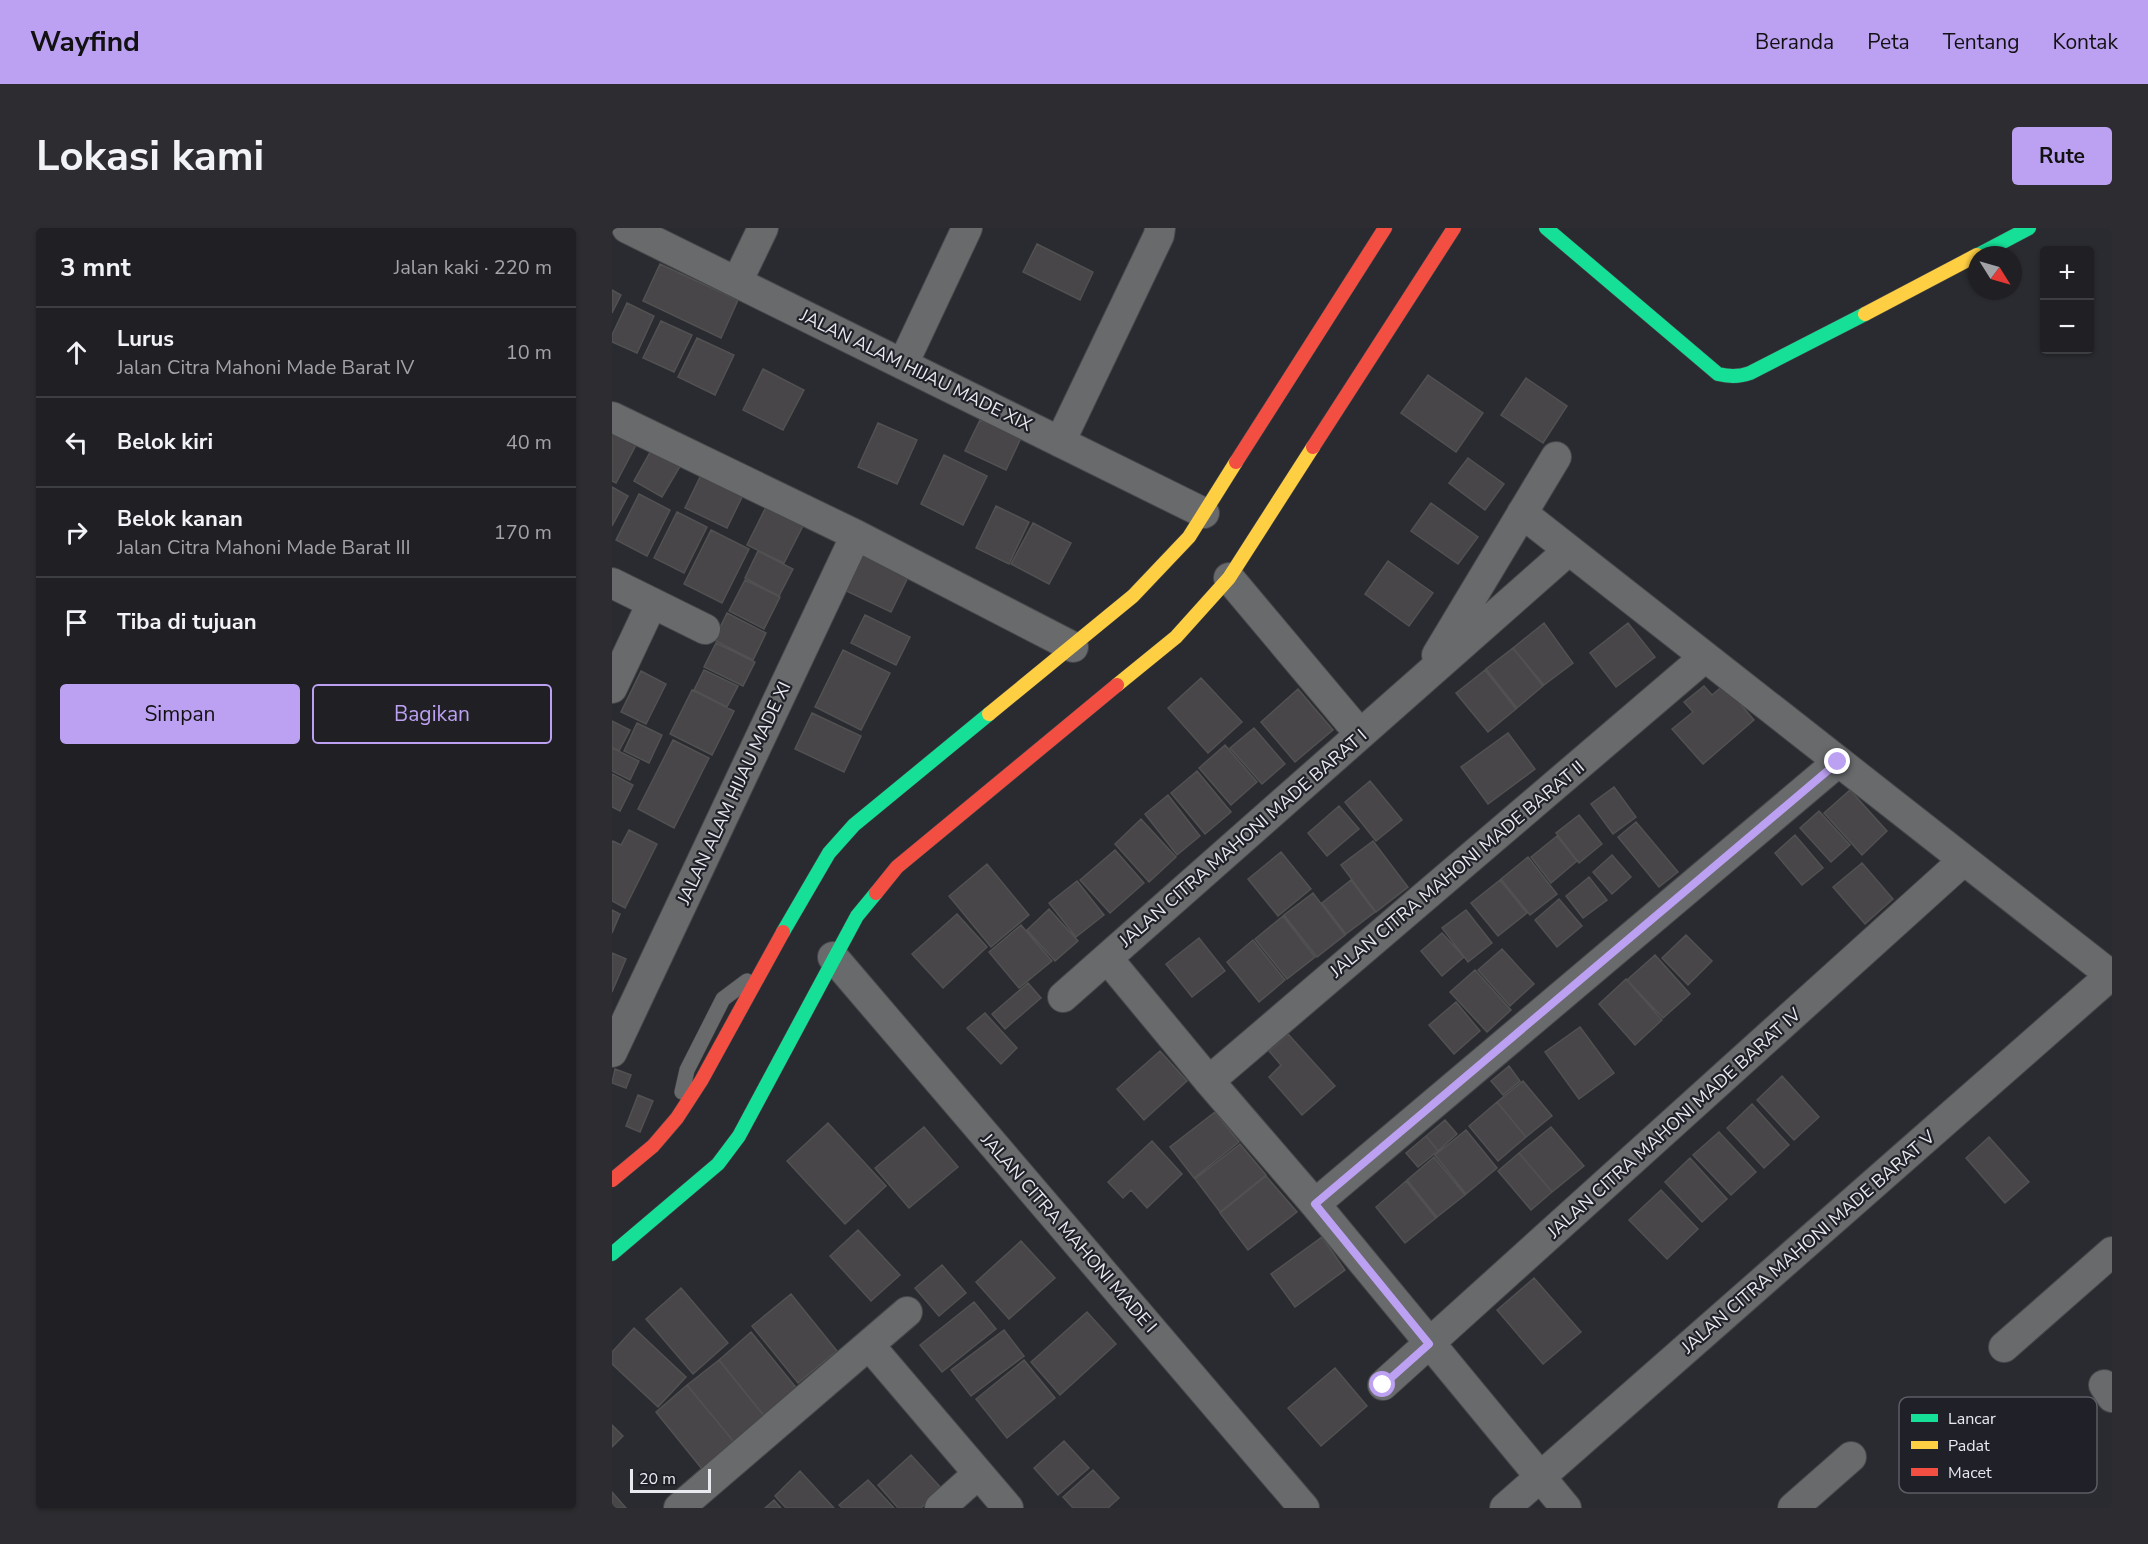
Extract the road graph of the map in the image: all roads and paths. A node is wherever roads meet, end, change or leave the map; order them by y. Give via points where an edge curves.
1 (627, 228) edge
2 (763, 228) edge
3 (967, 228) edge
4 (1160, 228) edge
5 (1385, 228) edge
6 (1454, 228) edge
7 (1546, 228) edge
8 (2029, 228) edge
9 (1994, 246) edge
10 (1968, 260) edge
11 (737, 282) junction
12 (903, 364) junction
13 (612, 417) edge
14 (1060, 442) junction
15 (1556, 457) dead end
16 (1204, 513) junction
17 (1522, 513) junction
18 (856, 535) junction
19 (1569, 550) junction
20 (1229, 578) junction
21 (612, 583) edge
22 (652, 603) junction
23 (705, 629) dead end
24 (1073, 647) junction
25 (1705, 657) junction
26 (1423, 679) junction
27 (612, 687) edge
28 (1360, 734) junction
29 (1838, 762) junction
30 (1964, 860) junction
31 (833, 957) junction
32 (1107, 958) junction
33 (762, 969) joint
34 (2111, 976) edge
35 (1063, 998) dead end
36 (612, 1052) edge
37 (1209, 1081) junction
38 (677, 1118) joint
39 (612, 1180) edge
40 (1315, 1204) junction
41 (2112, 1252) edge
42 (612, 1254) edge
43 (907, 1312) dead end
44 (1429, 1344) junction
45 (869, 1345) junction
46 (2004, 1347) dead end
47 (1383, 1385) dead end
48 (1851, 1457) dead end
49 (978, 1474) junction
50 (1539, 1478) junction
51 (679, 1508) edge
52 (940, 1508) edge
53 (1008, 1508) edge
54 (1304, 1508) edge
55 (1505, 1508) edge
56 (1566, 1508) edge
57 (1793, 1508) edge

1 - 11 street, JALAN ALAM HIJAU MADE XIX
2 - 11 street
3 - 12 street
4 - 14 street
5 - 16 main road
6 - 20 main road
7 - 10 main road via 1718,374 1731,378 1745,376
8 - 9 main road
11 - 12 street, JALAN ALAM HIJAU MADE XIX
12 - 14 street, JALAN ALAM HIJAU MADE XIX
13 - 18 street
14 - 16 street, JALAN ALAM HIJAU MADE XIX
15 - 17 street, JALAN CITRA MAHONI MADE BARAT I
16 - 24 main road via 1189,537 1133,596
17 - 19 street
17 - 26 street, JALAN CITRA MAHONI MADE BARAT I
18 - 24 street
18 - 36 street, JALAN ALAM HIJAU MADE XI
19 - 25 street
19 - 26 street, JALAN CITRA MAHONI MADE BARAT I
20 - 28 street
20 - 31 main road via 1176,637 897,867 857,916
21 - 22 street
22 - 23 street
22 - 27 street
24 - 33 main road via 854,825 810,883
25 - 29 street
25 - 37 street, JALAN CITRA MAHONI MADE BARAT II
26 - 28 street, JALAN CITRA MAHONI MADE BARAT I
28 - 32 street, JALAN CITRA MAHONI MADE BARAT I
29 - 30 street
29 - 40 street
30 - 34 street
30 - 44 street, JALAN CITRA MAHONI MADE BARAT IV
31 - 42 main road via 732,1146 718,1164
31 - 54 street, JALAN CITRA MAHONI MADE I
32 - 35 street, JALAN CITRA MAHONI MADE BARAT I
32 - 37 street
33 - 38 lane via 723,999 687,1070
34 - 50 street, JALAN CITRA MAHONI MADE BARAT V
37 - 40 street
38 - 39 main road via 653,1146
40 - 44 street
41 - 46 street
43 - 45 street
44 - 47 street, JALAN CITRA MAHONI MADE BARAT IV
44 - 50 street
45 - 49 street
45 - 51 street
48 - 57 street
49 - 52 street
49 - 53 street
50 - 55 street, JALAN CITRA MAHONI MADE BARAT V
50 - 56 street

